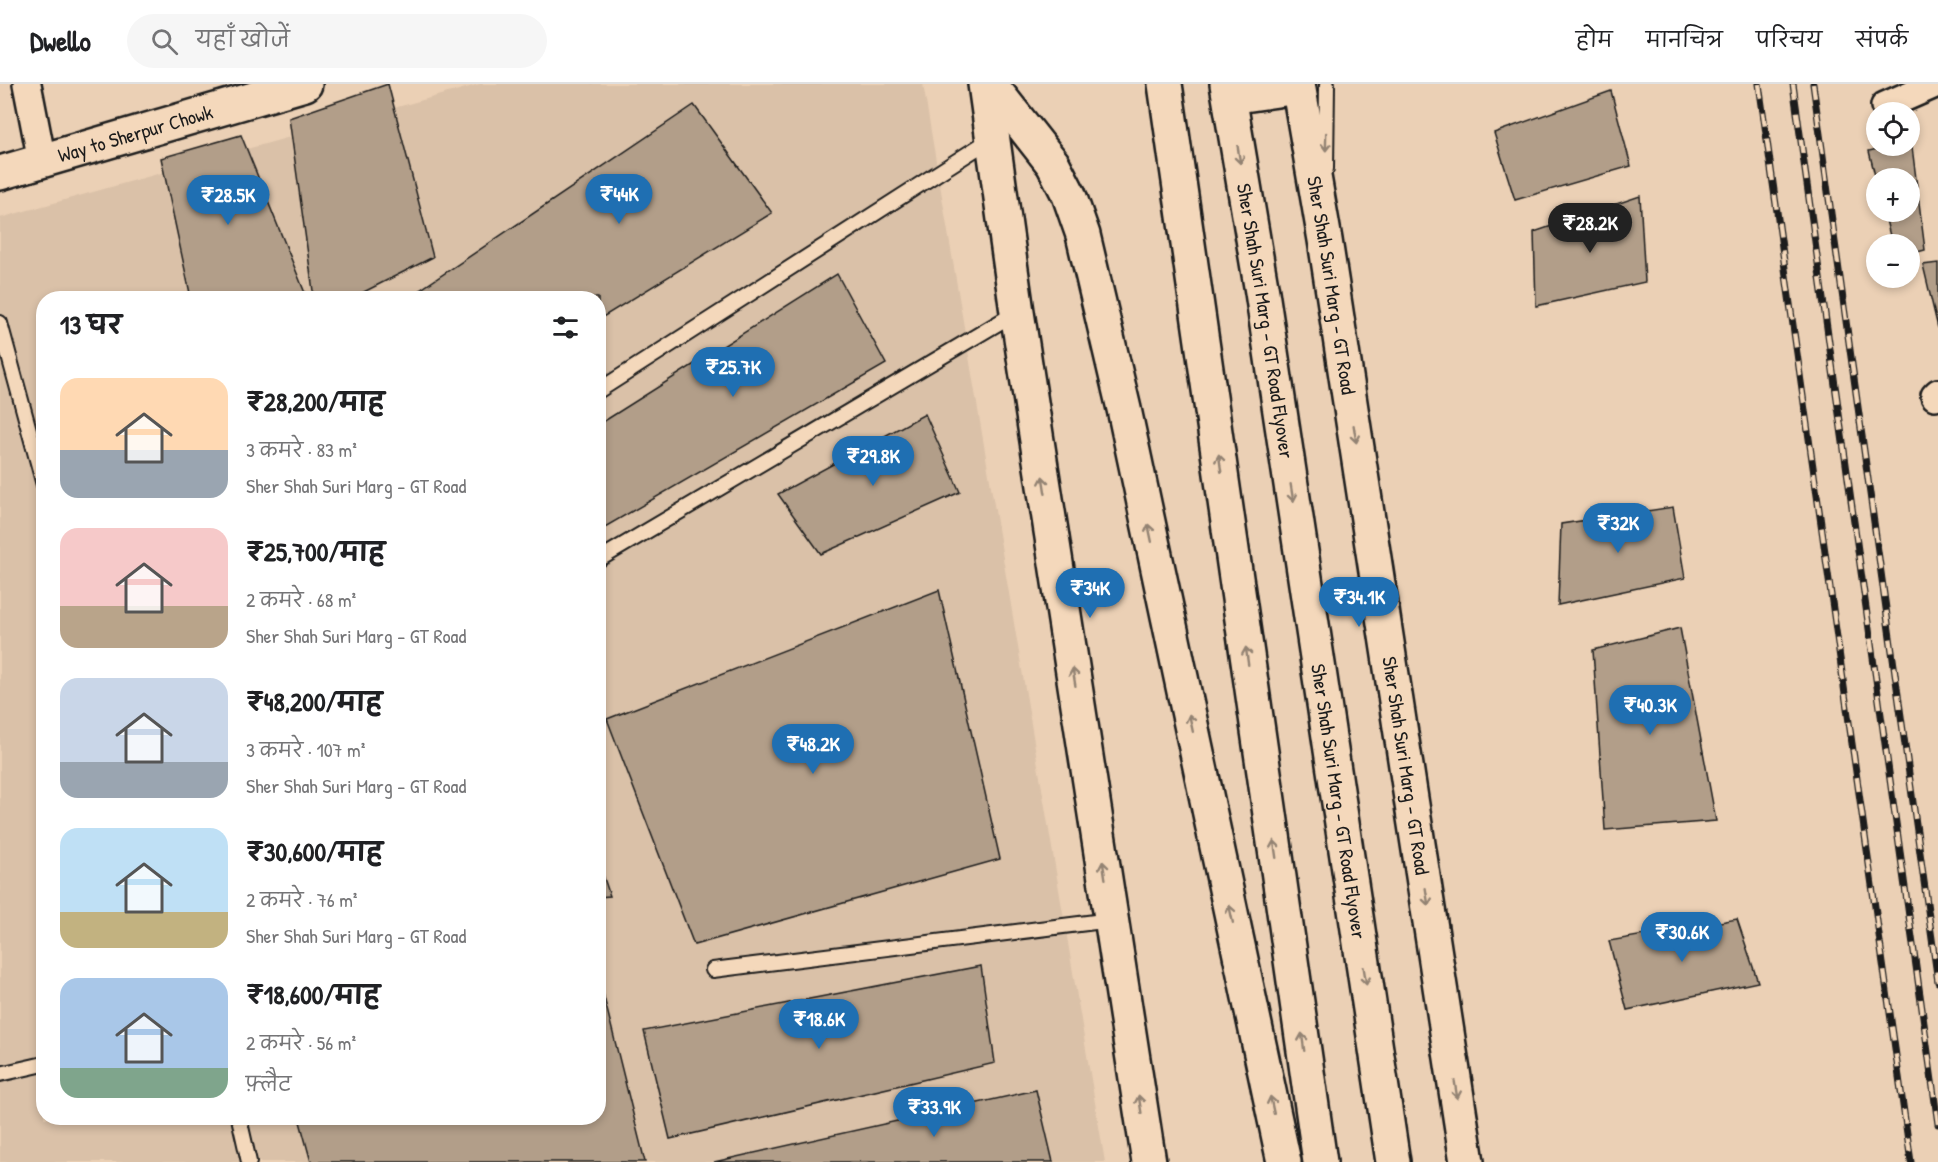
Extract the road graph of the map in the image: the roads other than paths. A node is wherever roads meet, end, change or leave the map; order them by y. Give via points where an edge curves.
1 (27, 84) edge
2 (985, 84) edge
3 (990, 84) edge
4 (1165, 84) edge
5 (1935, 84) edge
6 (300, 85) edge
7 (1308, 85) edge
8 (1229, 91) edge
9 (1894, 102) edge
10 (993, 138) junction
11 (42, 161) junction
12 (0, 173) edge
13 (1017, 312) junction
14 (0, 323) edge
15 (606, 386) edge
16 (36, 456) edge
17 (606, 555) edge
18 (1111, 920) junction
19 (713, 970) dead end
20 (36, 1066) edge
21 (0, 1074) edge
22 (241, 1125) edge
23 (249, 1162) edge
24 (1149, 1162) edge
25 (1284, 1162) edge
26 (1320, 1162) edge
27 (1393, 1162) edge
28 (1467, 1162) edge

1 - 11 street
2 - 10 main road
25 -> 3 main road via 1124,409 1083,236 1053,164
26 -> 4 main road
5 - 9 street
6 - 11 main road, Way to Sherpur Chowk
7 - 8 main road
7 -> 28 main road, Sher Shah Suri Marg - GT Road via 1325,240
8 -> 27 main road, Sher Shah Suri Marg - GT Road Flyover
10 - 13 main road
10 - 15 lane
11 - 12 main road, Way to Sherpur Chowk
13 - 17 lane
18 -> 13 main road
14 - 16 lane
18 - 19 lane
24 -> 18 main road
20 - 21 lane
22 - 23 lane

